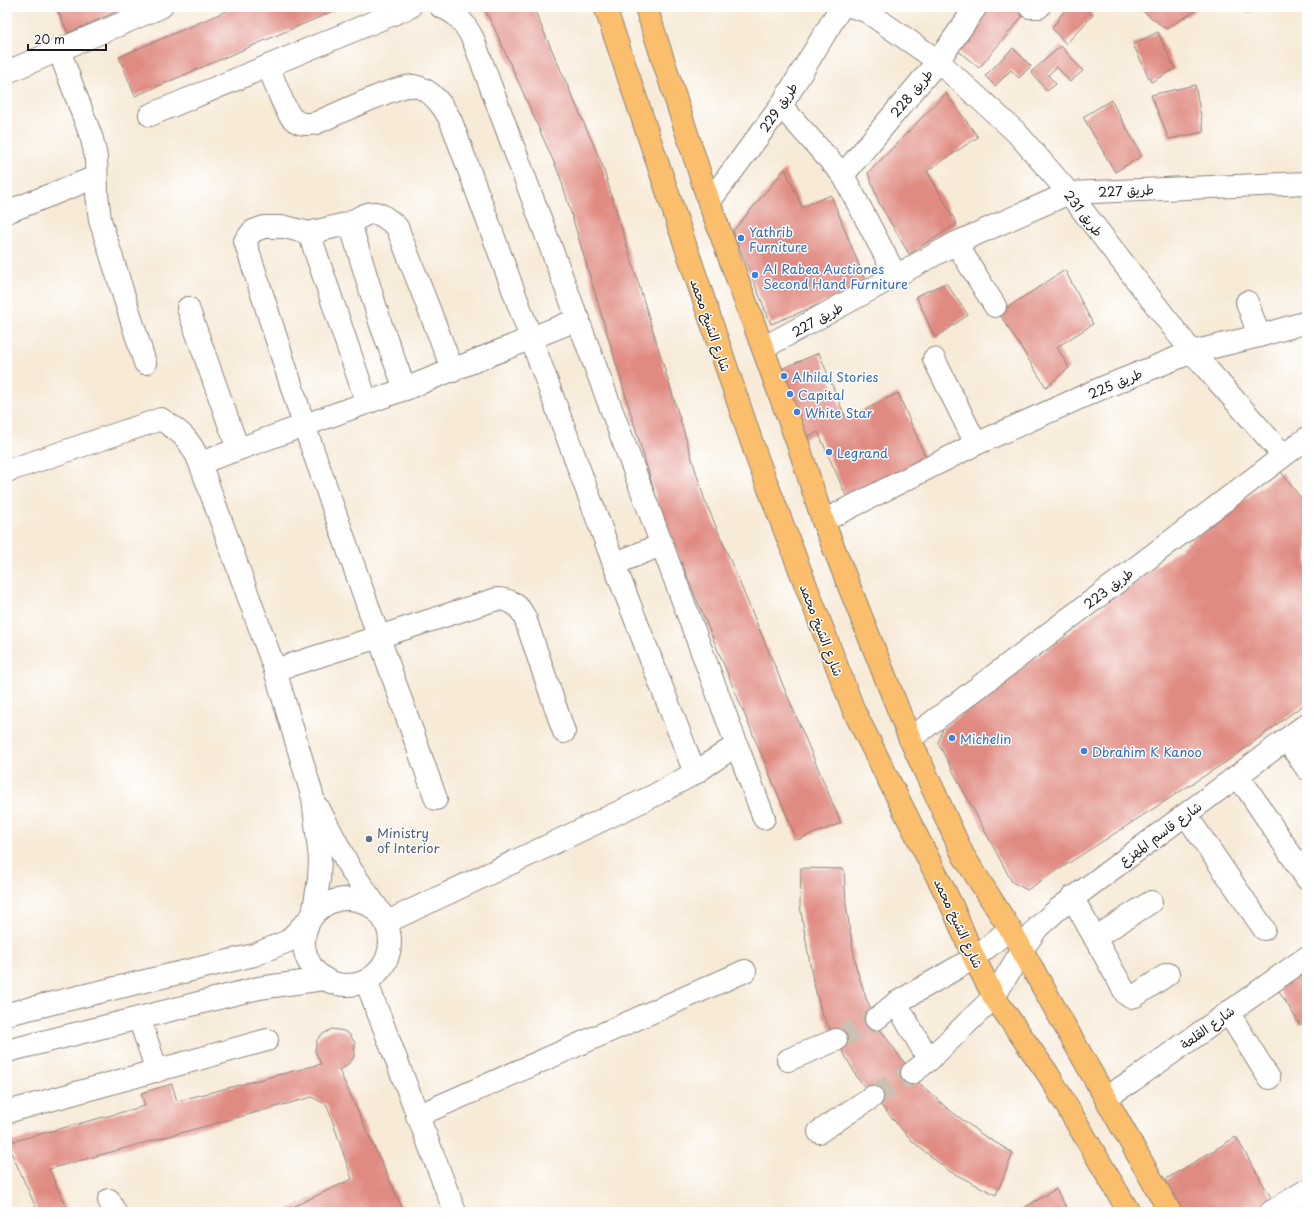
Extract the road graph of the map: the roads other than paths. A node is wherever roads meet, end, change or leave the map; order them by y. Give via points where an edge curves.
1 (161, 7) edge
2 (410, 7) edge
3 (441, 7) edge
4 (605, 7) edge
5 (646, 7) edge
6 (841, 7) edge
7 (853, 7) edge
8 (976, 7) edge
9 (1030, 7) edge
10 (1039, 7) edge
11 (59, 50) junction
12 (938, 61) junction
13 (268, 66) junction
14 (7, 72) edge
15 (780, 106) junction
16 (150, 115) dead end
17 (843, 175) junction
18 (96, 177) junction
19 (1307, 183) edge
20 (1069, 193) junction
21 (709, 202) junction
22 (7, 212) edge
23 (350, 223) junction
24 (310, 233) junction
25 (956, 243) junction
26 (896, 276) junction
27 (1247, 302) dead end
28 (995, 306) dead end
29 (188, 308) dead end
30 (579, 319) junction
31 (1307, 322) edge
32 (1259, 336) junction
33 (531, 338) junction
34 (763, 348) junction
35 (1192, 352) junction
36 (934, 359) dead end
37 (145, 363) dead end
38 (453, 371) junction
39 (405, 389) junction
40 (367, 402) junction
41 (304, 425) junction
42 (1307, 438) edge
43 (976, 444) junction
44 (238, 449) junction
45 (1282, 455) junction
46 (200, 463) junction
47 (7, 471) edge
48 (823, 521) junction
49 (662, 545) junction
50 (614, 564) junction
51 (378, 637) junction
52 (275, 670) junction
53 (1307, 724) edge
54 (564, 732) dead end
55 (910, 739) junction
56 (1287, 740) junction
57 (735, 746) junction
58 (1307, 769) edge
59 (695, 774) junction
60 (1236, 778) junction
61 (313, 798) junction
62 (436, 799) dead end
63 (1186, 815) junction
64 (764, 818) dead end
65 (1307, 879) edge
66 (1072, 897) junction
67 (1150, 902) dead end
68 (313, 915) junction
69 (387, 922) junction
70 (1010, 929) junction
71 (1264, 929) dead end
72 (1095, 938) junction
73 (1022, 950) junction
74 (1307, 957) edge
75 (974, 958) junction
76 (746, 971) dead end
77 (1168, 974) dead end
78 (324, 979) junction
79 (366, 980) junction
80 (994, 997) junction
81 (896, 1003) junction
82 (1228, 1012) junction
83 (7, 1014) edge
84 (139, 1018) junction
85 (876, 1019) tunnel mouth
86 (267, 1040) dead end
87 (836, 1040) tunnel mouth
88 (7, 1051) edge
89 (788, 1060) dead end
90 (929, 1060) junction
91 (157, 1071) junction
92 (912, 1073) tunnel mouth
93 (1269, 1078) dead end
94 (872, 1097) tunnel mouth
95 (1106, 1097) junction
96 (7, 1112) edge
97 (417, 1116) junction
98 (819, 1132) dead end
99 (1307, 1190) edge
100 (455, 1212) edge
101 (1129, 1212) edge
102 (1170, 1212) edge
103 (1271, 1212) edge

1 - 11 street
2 - 13 street
3 - 30 street via 450,10 464,22 473,39
4 - 75 main road, شارع الشيخ محمد via 757,458 840,676 857,718 952,906
5 - 21 main road
6 - 15 street, طريق 229
7 - 12 street, طريق 231 via 866,11
8 - 12 street, طريق 228
9 - 10 street
11 - 14 street
11 - 18 street via 92,139 96,157
12 - 17 street, طريق 228
12 - 20 street, طريق 231 via 1016,132
13 - 16 street
13 - 33 street via 292,118 307,125 395,90 413,86 429,93 442,105 451,121
15 - 17 street
15 - 21 street, طريق 229
17 - 26 street
18 - 22 street
18 - 37 street via 100,220
19 - 20 street, طريق 227
20 - 25 street, طريق 227
20 - 35 street, طريق 231
21 - 34 main road
23 - 24 street
23 - 38 street via 366,213 382,215 396,227
23 - 39 street via 380,325
24 - 40 street
24 - 41 street via 286,227 264,227 253,231 245,241
25 - 26 street, طريق 227
25 - 28 street
26 - 34 street, طريق 227
27 - 32 street
29 - 44 street
30 - 33 street
30 - 49 street
31 - 32 street, طريق 225
32 - 35 street, طريق 225
33 - 38 street
33 - 50 street
34 - 48 main road
35 - 43 street, طريق 225 via 1102,388
35 - 45 street, طريق 231
36 - 43 street
38 - 39 street
39 - 40 street
40 - 41 street
41 - 44 street
41 - 51 street
42 - 45 street, طريق 223
43 - 48 street, طريق 225
44 - 46 street
45 - 55 street, طريق 223
46 - 47 street via 194,447 182,433 161,419
46 - 52 street
48 - 55 main road
49 - 50 street
49 - 57 street
50 - 59 street
51 - 52 street
51 - 54 street via 497,599 515,603 521,610
51 - 62 street
52 - 61 street
53 - 56 street, شارع قاسم المهزع
55 - 70 main road via 963,855
56 - 58 street
56 - 60 street, شارع قاسم المهزع
57 - 59 street
57 - 64 street
59 - 69 street
60 - 63 street, شارع قاسم المهزع
60 - 65 street via 1248,790
61 - 68 street via 320,859
61 - 69 street via 351,870
63 - 66 street, شارع قاسم المهزع
63 - 71 street
66 - 72 street
66 - 73 street, شارع قاسم المهزع via 1038,927
67 - 72 street
68 - 69 street via 324,904 344,898 359,899 377,909
68 - 78 street via 307,925 304,947 310,964
68 - 83 street via 288,942 254,955
69 - 79 street via 391,938 388,957 377,975
70 - 73 main road
70 - 75 street
72 - 77 street via 1130,997
73 - 80 street, شارع قاسم المهزع
73 - 95 main road
74 - 82 street, شارع القلعة
75 - 80 main road, شارع الشيخ محمد
75 - 81 street
76 - 97 street
78 - 79 street via 339,985 358,984
78 - 84 street via 259,988
79 - 97 street
80 - 90 street, شارع قاسم المهزع
80 - 101 main road, شارع الشيخ محمد via 1048,1074
81 - 85 street
81 - 90 street
82 - 93 street
82 - 95 street, شارع القلعة via 1132,1082
84 - 88 street
84 - 91 street
86 - 91 street
87 - 89 street
90 - 92 street, شارع قاسم المهزع
91 - 96 street
94 - 98 street
95 - 102 main road
97 - 100 street
99 - 103 street

